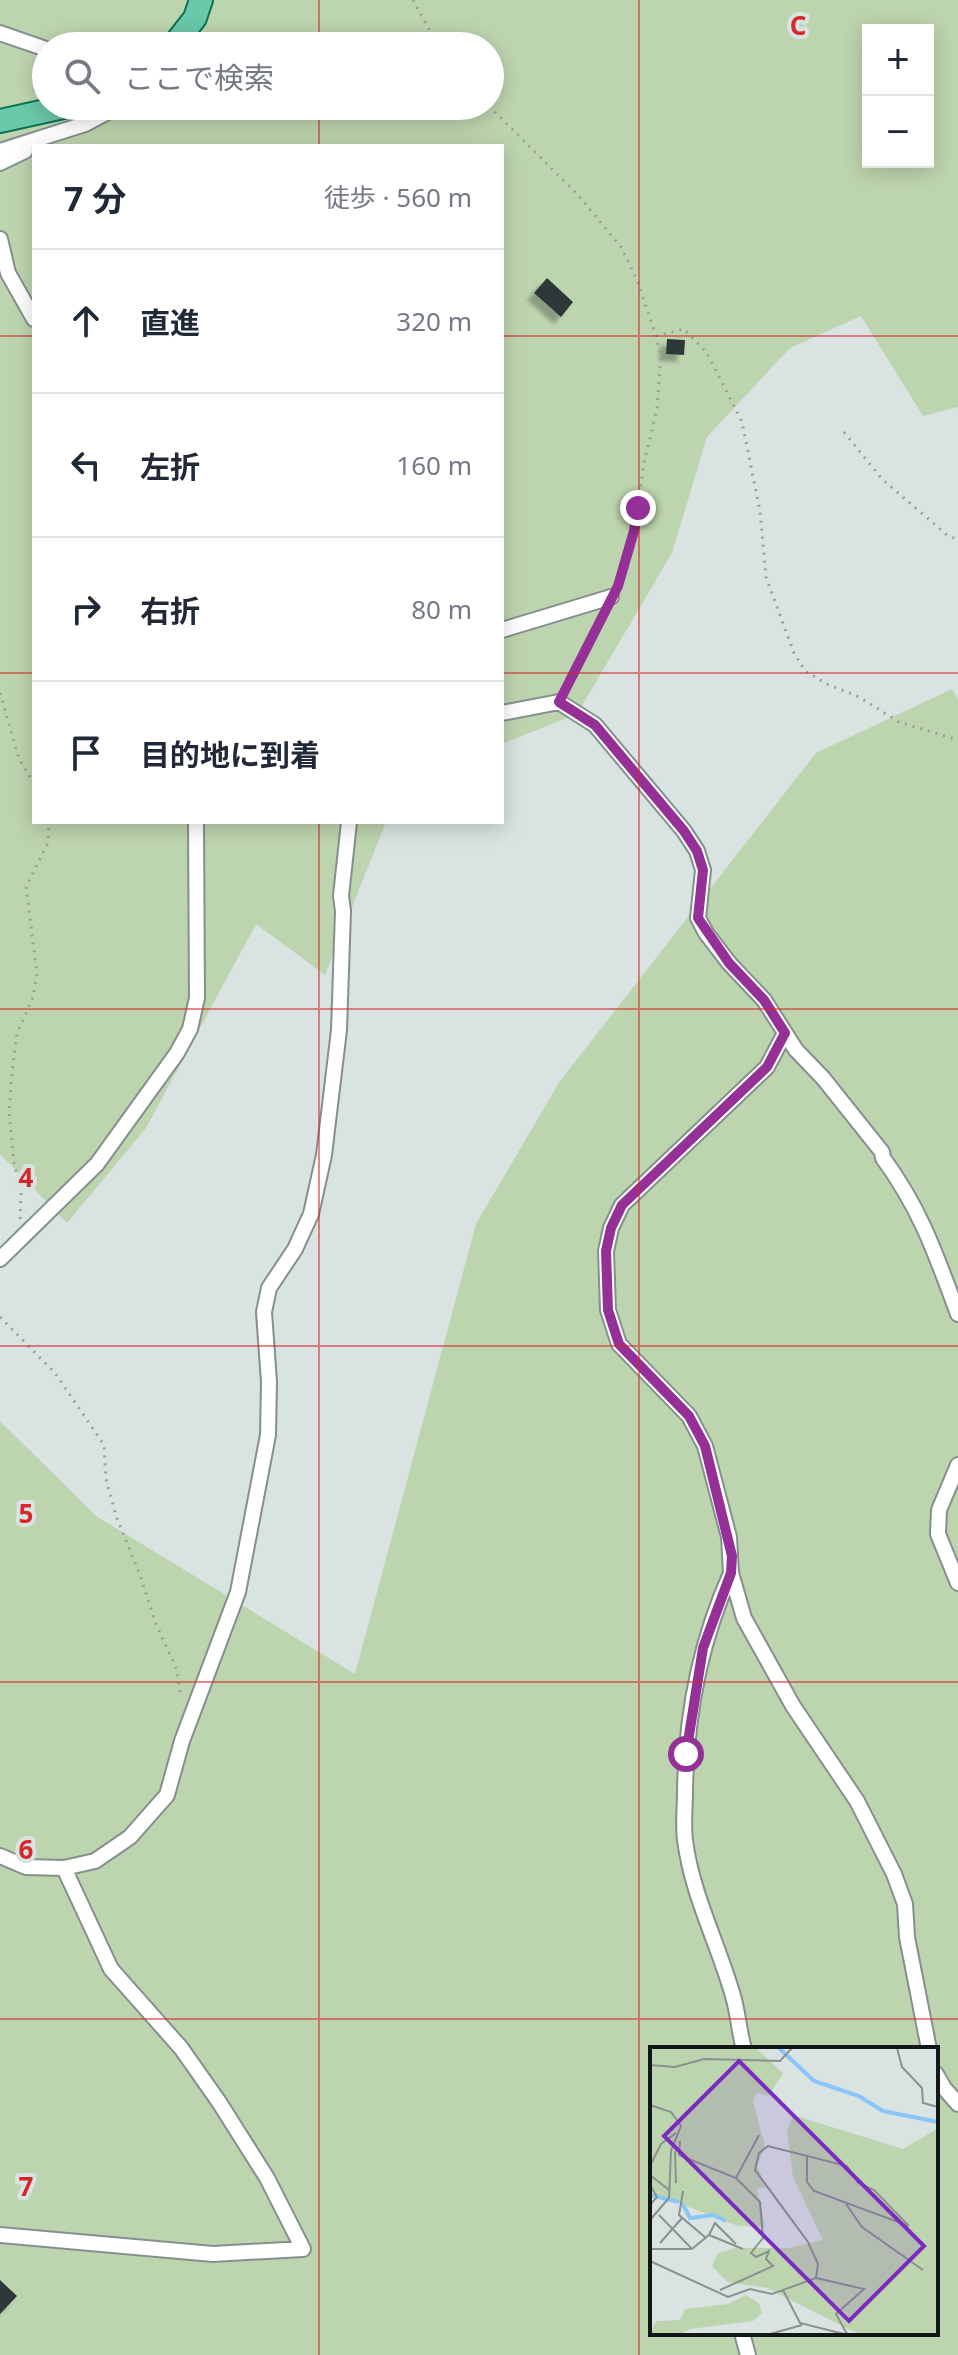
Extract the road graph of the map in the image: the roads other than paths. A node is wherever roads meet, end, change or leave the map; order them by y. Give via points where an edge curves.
1 (201, 0) edge
2 (184, 32) edge
3 (0, 33) edge
4 (32, 44) edge
5 (32, 114) edge
6 (93, 120) edge
7 (0, 121) edge
8 (68, 130) junction
9 (39, 144) edge
10 (32, 147) edge
11 (0, 151) edge
12 (0, 163) edge
13 (0, 239) edge
14 (32, 315) edge
15 (611, 597) road end
16 (504, 629) edge
17 (504, 713) edge
18 (196, 824) edge
19 (349, 824) edge
20 (785, 1033) junction
21 (0, 1259) edge
22 (958, 1314) edge
23 (958, 1465) edge
24 (731, 1573) junction
25 (958, 1583) edge
26 (0, 1856) edge
27 (64, 1868) junction
28 (744, 2047) edge
29 (929, 2047) edge
30 (938, 2078) edge
31 (958, 2104) edge
32 (0, 2235) edge
33 (743, 2335) edge
34 (748, 2355) edge

1 - 2 main road
3 - 4 street
5 - 7 main road
6 - 8 street
8 - 9 street
8 - 11 street
10 - 12 street
13 - 14 street via 8,273
15 - 16 street
17 - 20 street via 559,702 595,725 697,851 703,870 698,918
18 - 21 street via 197,998 190,1029 97,1164
19 - 27 street via 341,896 339,1030 324,1155 311,1214 269,1288 264,1312 268,1435 238,1592 184,1734 167,1795 130,1837 95,1861
20 - 22 street via 882,1152 907,1191
20 - 24 street via 767,1067 622,1205 606,1251 608,1310 619,1344 689,1416 705,1446 729,1537
23 - 25 street via 939,1510 938,1534
24 - 28 street via 703,1648 692,1701 684,1838 693,1881 735,2001
24 - 29 street via 744,1618 793,1706 857,1801 894,1874 905,1904
26 - 27 street via 26,1867
27 - 32 street via 111,1969 181,2048 211,2091 267,2178 303,2249 213,2254
30 - 31 street
33 - 34 street

